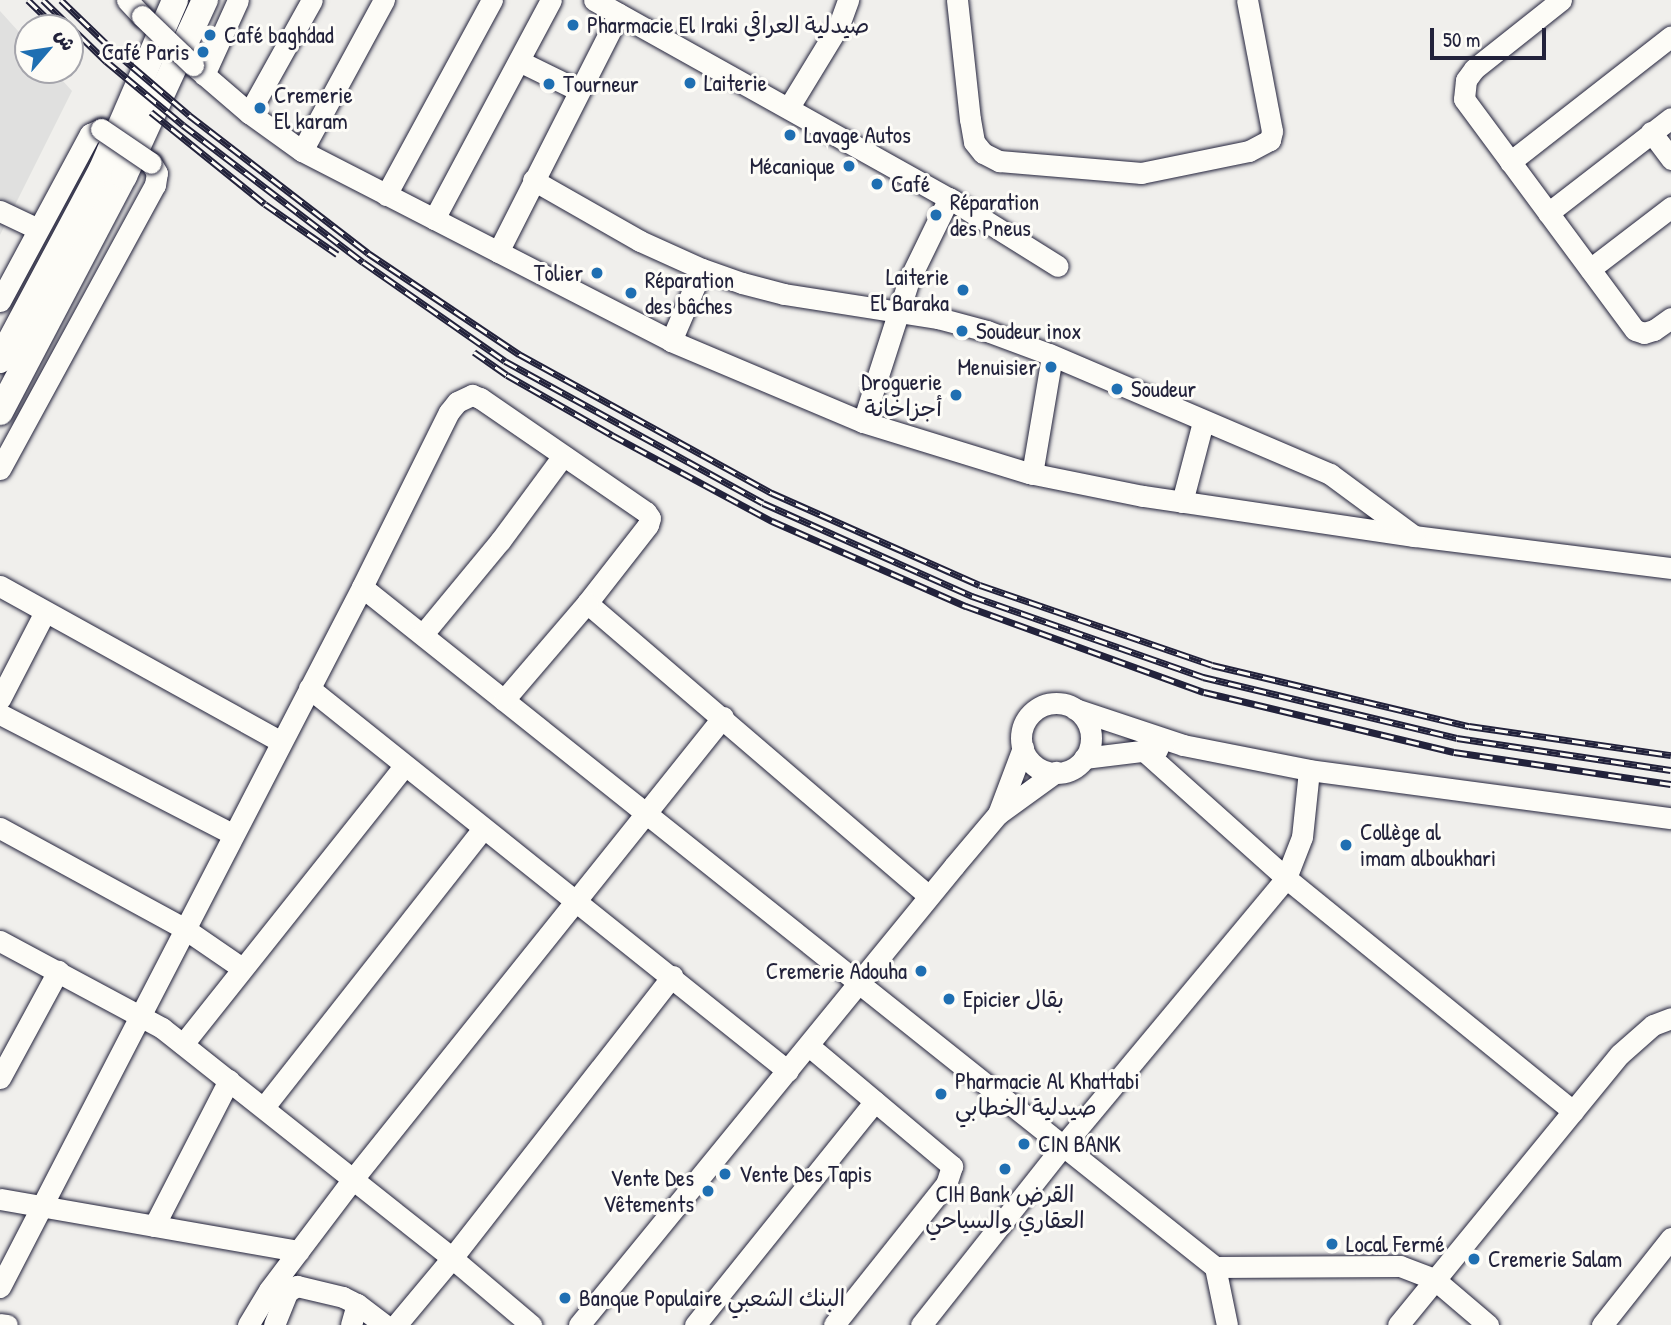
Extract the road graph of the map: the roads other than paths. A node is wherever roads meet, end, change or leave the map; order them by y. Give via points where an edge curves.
1 (175, 0) edge
2 (205, 0) edge
3 (238, 0) edge
4 (312, 0) edge
5 (384, 0) edge
6 (492, 0) edge
7 (551, 0) edge
8 (848, 0) edge
9 (957, 0) edge
10 (1247, 0) edge
11 (1561, 0) edge
12 (596, 1) edge
13 (137, 7) edge
14 (619, 14) junction
15 (1671, 36) edge
16 (519, 61) junction
17 (198, 70) junction
18 (578, 90) junction
19 (789, 107) junction
20 (249, 113) junction
21 (1671, 118) edge
22 (1651, 132) junction
23 (302, 151) junction
24 (1671, 159) edge
25 (1510, 162) junction
26 (533, 180) junction
27 (386, 195) junction
28 (949, 198) junction
29 (1671, 207) edge
30 (0, 211) edge
31 (1548, 213) junction
32 (434, 219) junction
33 (38, 229) junction
34 (498, 251) junction
35 (1058, 265) dead end
36 (702, 269) junction
37 (1590, 269) junction
38 (0, 301) edge
39 (897, 310) junction
40 (1671, 318) edge
41 (671, 341) junction
42 (1052, 356) junction
43 (0, 360) edge
44 (0, 412) edge
45 (863, 422) junction
46 (1203, 422) junction
47 (563, 456) junction
48 (0, 469) edge
49 (1032, 474) junction
50 (1182, 502) junction
51 (1414, 536) junction
52 (1671, 568) edge
53 (0, 586) edge
54 (362, 587) junction
55 (587, 603) junction
56 (45, 612) junction
57 (423, 634) junction
58 (309, 688) junction
59 (0, 699) edge
60 (504, 700) junction
61 (1075, 709) junction
62 (0, 714) edge
63 (723, 718) junction
64 (281, 741) junction
65 (1183, 745) junction
66 (1023, 748) junction
67 (1143, 750) junction
68 (1084, 758) junction
69 (404, 766) junction
70 (1309, 770) junction
71 (1056, 772) junction
72 (648, 814) junction
73 (998, 814) junction
74 (1671, 818) edge
75 (0, 828) edge
76 (483, 829) junction
77 (232, 834) junction
78 (1286, 878) junction
79 (929, 896) junction
80 (577, 902) junction
81 (186, 929) junction
82 (0, 941) edge
83 (242, 968) junction
84 (58, 971) junction
85 (672, 976) junction
86 (861, 982) junction
87 (140, 1015) junction
88 (1671, 1018) edge
89 (183, 1044) junction
90 (809, 1046) junction
91 (788, 1071) junction
92 (0, 1078) edge
93 (229, 1080) junction
94 (875, 1101) junction
95 (264, 1107) junction
96 (1573, 1111) junction
97 (1063, 1146) junction
98 (353, 1179) junction
99 (0, 1199) edge
100 (42, 1207) junction
101 (154, 1226) junction
102 (1671, 1238) edge
103 (299, 1251) junction
104 (452, 1258) junction
105 (1214, 1267) junction
106 (1434, 1279) junction
107 (0, 1287) edge
108 (280, 1289) junction
109 (354, 1315) edge
110 (578, 1322) edge
111 (0, 1324) edge
112 (7, 1325) edge
113 (248, 1325) edge
114 (274, 1325) edge
115 (385, 1325) edge
116 (396, 1325) edge
117 (531, 1325) edge
118 (695, 1325) edge
119 (834, 1325) edge
120 (921, 1325) edge
121 (1227, 1325) edge
122 (1398, 1325) edge
123 (1488, 1325) edge
124 (1602, 1325) edge

1 - 43 main road via 102,169
2 - 44 main road via 124,176
3 - 17 street
4 - 20 street
5 - 23 street
6 - 27 street
7 - 16 street
8 - 19 street via 839,25
9 - 10 street via 970,119 974,142 983,153 999,161 1142,173 1249,151 1270,140
11 - 25 street via 1466,80 1464,99
12 - 14 street
13 - 17 street, bridge
14 - 18 street
14 - 19 street
15 - 25 street
16 - 18 street
16 - 32 street
17 - 20 street
18 - 26 street
19 - 28 street
20 - 23 street
21 - 22 street
22 - 24 street
22 - 31 street
23 - 27 street
25 - 31 street
26 - 34 street
26 - 36 street via 640,241
27 - 32 street
28 - 35 street
28 - 39 street
29 - 37 street
30 - 33 street
31 - 37 street
32 - 34 street
33 - 38 street
33 - 48 street, bridge via 90,134 101,128 151,163 157,173 155,185
34 - 41 street
36 - 39 street via 784,294
36 - 41 street
37 - 40 street via 1635,330 1654,330
39 - 42 street via 987,331
39 - 45 street
41 - 45 street
42 - 46 street
42 - 49 street
45 - 49 street
46 - 50 street
46 - 51 street via 1329,474
47 - 54 street via 480,398 464,397 449,412
47 - 55 street via 650,518
47 - 57 street
49 - 50 street
50 - 51 street
51 - 52 street
53 - 56 street
54 - 57 street
54 - 58 street
55 - 60 street
55 - 63 street
56 - 59 street
56 - 64 street
57 - 60 street
58 - 64 street
58 - 69 street
60 - 72 street
61 - 65 street
61 - 66 street via 1053,703 1035,709 1022,728
61 - 68 street via 1090,731
62 - 77 street
63 - 72 street
63 - 79 street
64 - 77 street
65 - 67 street
65 - 70 street
66 - 71 street via 1035,765
66 - 73 street
67 - 68 street
67 - 78 street
68 - 71 street via 1074,768
69 - 76 street
69 - 83 street
70 - 74 street
70 - 78 street via 1303,838
71 - 73 street
72 - 80 street
72 - 86 street
73 - 79 street
75 - 81 street
76 - 80 street
76 - 95 street
77 - 81 street
78 - 96 street
78 - 97 street
79 - 86 street
80 - 85 street
80 - 98 street
81 - 83 street
81 - 87 street
82 - 84 street
83 - 89 street
84 - 87 street
84 - 92 street
85 - 91 street
85 - 104 street
86 - 90 street
86 - 97 street
87 - 89 street
87 - 100 street
88 - 96 street via 1653,1025 1628,1047
89 - 93 street
90 - 91 street
90 - 94 street
91 - 110 street
93 - 95 street
93 - 101 street
94 - 118 street
94 - 119 street via 948,1160 952,1172
95 - 98 street
96 - 106 street
97 - 105 street
97 - 120 street
98 - 103 street
98 - 104 street
99 - 100 street
100 - 101 street
100 - 107 street
101 - 103 street
102 - 124 street
103 - 108 street
104 - 116 street
104 - 117 street
105 - 106 street via 1374,1264 1400,1266
105 - 121 street
106 - 122 street
106 - 123 street
108 - 109 street via 297,1286 343,1297
108 - 113 street
108 - 114 street
109 - 115 street
111 - 112 street

